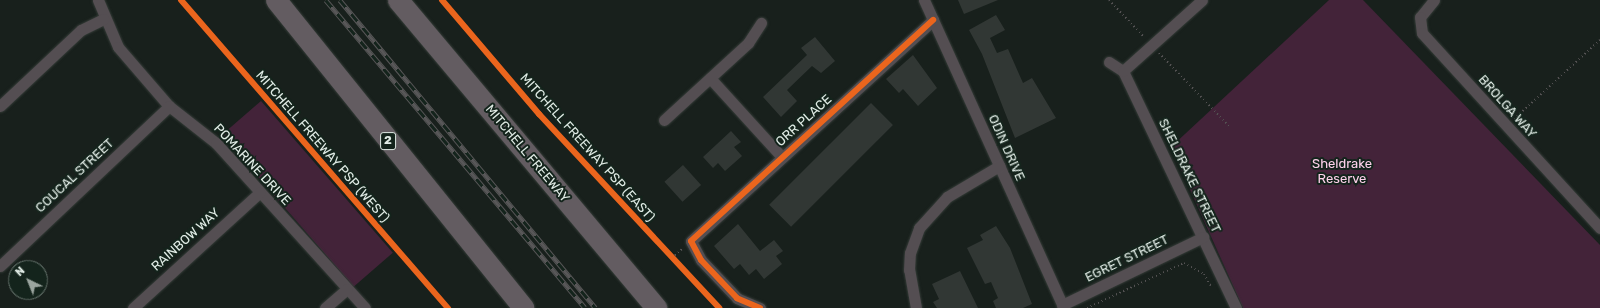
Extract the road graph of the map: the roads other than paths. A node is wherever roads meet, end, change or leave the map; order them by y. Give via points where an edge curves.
1 (98, 0) edge
2 (276, 0) edge
3 (398, 0) edge
4 (924, 0) edge
5 (1202, 0) edge
6 (1434, 0) edge
7 (104, 19) junction
8 (933, 20) junction
9 (760, 23) dead end
10 (1109, 62) dead end
11 (1123, 71) junction
12 (710, 78) junction
13 (0, 106) edge
14 (169, 106) junction
15 (664, 120) dead end
16 (781, 156) junction
17 (999, 166) junction
18 (258, 193) junction
19 (1600, 228) edge
20 (1203, 237) junction
21 (0, 266) edge
22 (346, 289) junction
23 (1063, 306) edge
24 (133, 308) edge
25 (325, 308) edge
26 (365, 308) edge
27 (524, 308) edge
28 (656, 308) edge
29 (760, 308) edge
30 (916, 308) edge
31 (1236, 308) edge

1 - 7 street, POMARINE DRIVE
2 - 27 highway, 2
3 - 28 highway, MITCHELL FREEWAY
4 - 8 street, ODIN DRIVE
5 - 11 street
6 - 19 street, BROLGA WAY via 1421,14 1420,30
7 - 13 street via 81,30
7 - 14 street, POMARINE DRIVE via 118,47
8 - 16 street, ORR PLACE
8 - 17 street, ODIN DRIVE
9 - 12 street via 748,43
10 - 11 street
11 - 20 street, SHELDRAKE STREET
12 - 15 street
12 - 16 street
14 - 18 street, POMARINE DRIVE via 216,143
14 - 21 street, COUCAL STREET
16 - 29 street, ORR PLACE via 691,241 701,260 737,298
17 - 23 street, ODIN DRIVE
17 - 30 street via 947,197 919,228 910,253 909,270
18 - 22 street, POMARINE DRIVE
18 - 24 street, RAINBOW WAY
20 - 23 street, EGRET STREET
20 - 31 street, SHELDRAKE STREET
22 - 25 street
22 - 26 street, POMARINE DRIVE

